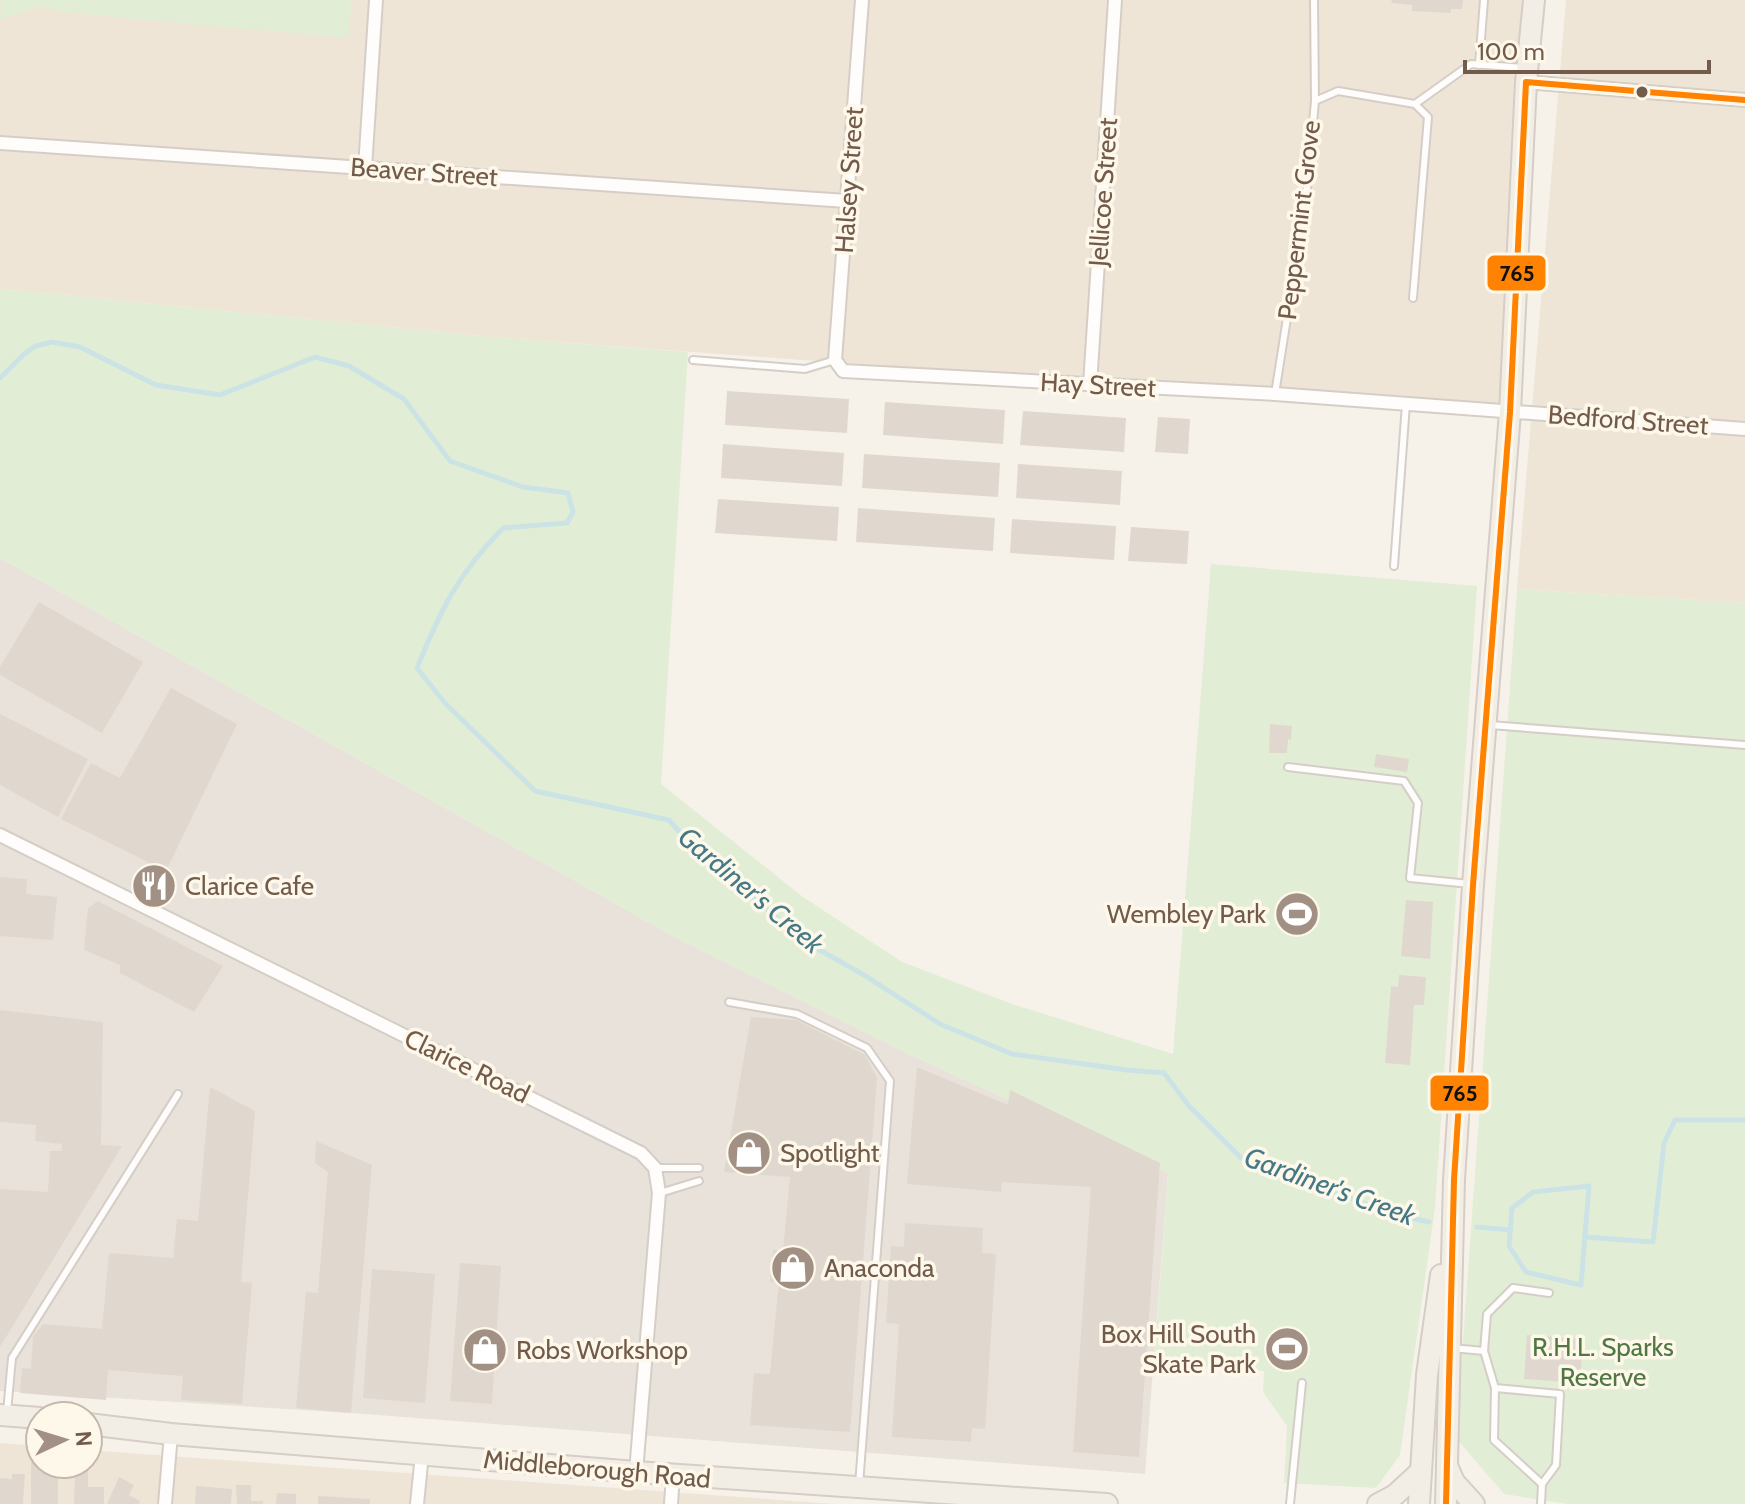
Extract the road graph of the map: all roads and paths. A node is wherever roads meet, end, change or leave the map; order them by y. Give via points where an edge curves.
1 (376, 0) edge
2 (862, 0) edge
3 (1115, 0) edge
4 (1314, 0) edge
5 (1484, 0) edge
6 (1534, 0) edge
7 (1479, 65) junction
8 (1527, 75) junction
9 (1745, 100) edge
10 (1315, 101) junction
11 (1415, 104) junction
12 (0, 143) edge
13 (365, 168) junction
14 (847, 201) junction
15 (1413, 298) dead end
16 (693, 360) dead end
17 (835, 360) junction
18 (1090, 385) junction
19 (1275, 394) junction
20 (1406, 404) junction
21 (1510, 412) junction
22 (1745, 429) edge
23 (1394, 566) dead end
24 (1486, 724) junction
25 (1745, 745) edge
26 (1288, 767) dead end
27 (0, 835) edge
28 (1473, 885) junction
29 (729, 1002) dead end
30 (178, 1094) dead end
31 (655, 1168) junction
32 (699, 1168) dead end
33 (1454, 1180) junction
34 (699, 1181) dead end
35 (659, 1193) junction
36 (1549, 1293) dead end
37 (1451, 1347) junction
38 (1484, 1351) junction
39 (1302, 1383) dead end
40 (1495, 1388) junction
41 (3, 1416) edge
42 (24, 1417) edge
43 (104, 1426) edge
44 (171, 1434) junction
45 (422, 1454) junction
46 (1448, 1468) junction
47 (1421, 1471) junction
48 (636, 1472) junction
49 (673, 1475) junction
50 (1542, 1484) junction
51 (859, 1488) junction
52 (923, 1498) edge
53 (165, 1504) edge
54 (417, 1504) edge
55 (671, 1504) edge
56 (1107, 1504) edge
57 (1290, 1504) edge
58 (1378, 1504) edge
59 (1419, 1504) edge
60 (1446, 1504) edge
61 (1474, 1504) edge
62 (1541, 1504) edge

1 - 13 street
2 - 14 street, Halsey Street
3 - 18 street, Jellicoe Street
4 - 10 lane
5 - 7 lane
6 - 8 main road
7 - 8 lane
7 - 11 lane via 1471,64
8 - 9 street
8 - 21 main road
10 - 11 lane, Peppermint Grove via 1338,91
10 - 19 lane, Peppermint Grove via 1306,198
11 - 15 lane via 1428,117
12 - 13 street, Beaver Street
13 - 14 street, Beaver Street
14 - 17 street, Halsey Street
16 - 17 lane via 805,369
17 - 18 street, Hay Street via 843,371
18 - 19 street, Hay Street
19 - 20 street, Hay Street
20 - 21 street, Hay Street
20 - 23 lane
21 - 22 street, Bedford Street
21 - 24 main road
24 - 25 lane
24 - 28 main road
26 - 28 lane via 1404,781 1418,803 1410,878
27 - 31 street, Clarice Road via 641,1153
28 - 33 main road
29 - 51 lane via 797,1014 867,1048 890,1081
30 - 41 lane via 12,1358
31 - 32 lane
31 - 35 street
33 - 37 main road
33 - 47 main road via 1427,1375
34 - 35 lane
35 - 48 street
36 - 38 lane via 1513,1288 1487,1314
37 - 38 lane
37 - 46 main road
38 - 40 lane
39 - 57 lane
40 - 50 lane via 1494,1440
40 - 50 lane via 1560,1394 1556,1465
41 - 42 main road
43 - 44 main road, Middleborough Road
44 - 45 main road, Middleborough Road
44 - 53 street
45 - 48 main road, Middleborough Road
45 - 54 street
46 - 60 main road
46 - 61 main road
47 - 58 main road
47 - 59 main road
48 - 49 main road, Middleborough Road
49 - 51 main road, Middleborough Road
49 - 55 street
50 - 62 lane
51 - 52 main road, Middleborough Road
52 - 56 main road, Middleborough Road

